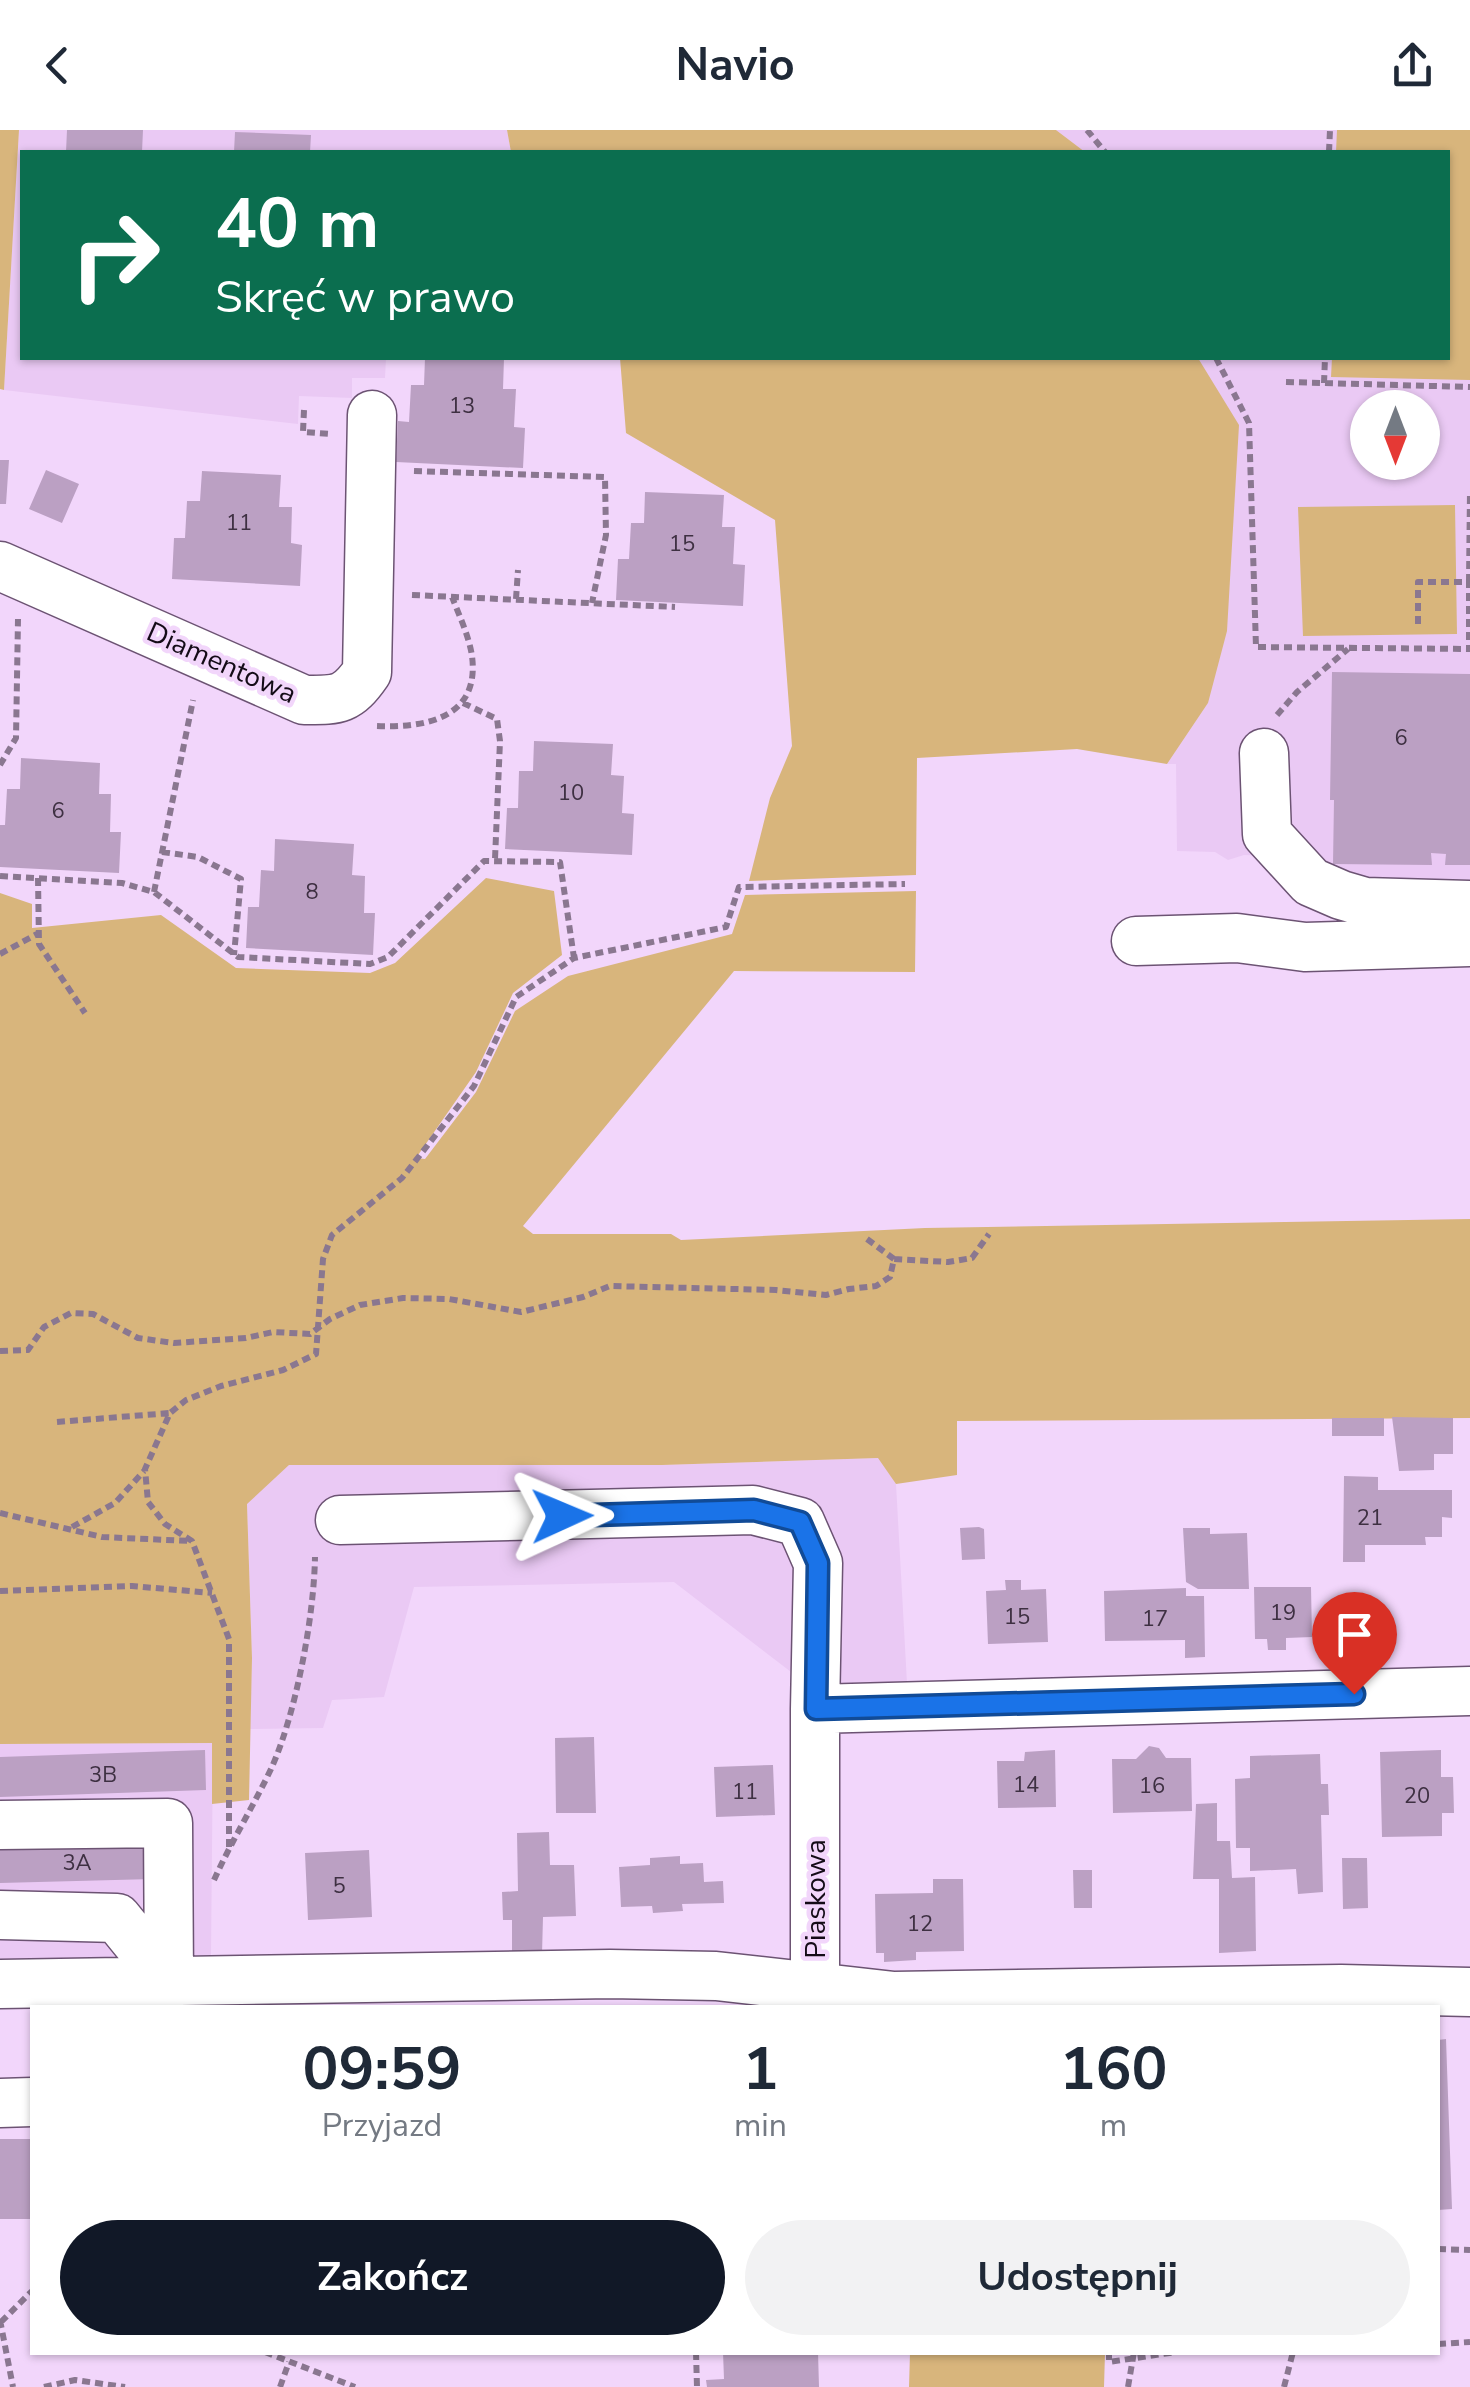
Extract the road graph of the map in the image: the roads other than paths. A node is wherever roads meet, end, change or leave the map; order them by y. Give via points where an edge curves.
1 (356, 426) road end
2 (0, 566) edge
3 (1264, 753) road end
4 (1470, 905) edge
5 (1136, 940) dead end
6 (1470, 942) edge
7 (340, 1520) road end
8 (1470, 1691) edge
9 (816, 1709) junction
10 (0, 1825) edge
11 (0, 1915) edge
12 (158, 1982) junction
13 (0, 1984) edge
14 (816, 1988) junction
15 (1470, 1992) edge
16 (398, 1993) edge
17 (30, 2102) edge
18 (0, 2103) edge

1 - 2 street, Diamentowa via 368,592 367,672 353,693 304,700
3 - 4 street via 1267,834 1311,882 1365,902
5 - 6 street via 1237,938 1305,947
7 - 9 street, Piaskowa via 754,1510 800,1522 818,1563
8 - 9 street
9 - 14 street, Piaskowa
10 - 12 street via 168,1823
11 - 12 street via 117,1918
12 - 13 street, Piaskowa
12 - 16 street, Piaskowa
14 - 15 street via 894,1996
14 - 16 street, Piaskowa via 716,1976
17 - 18 street

